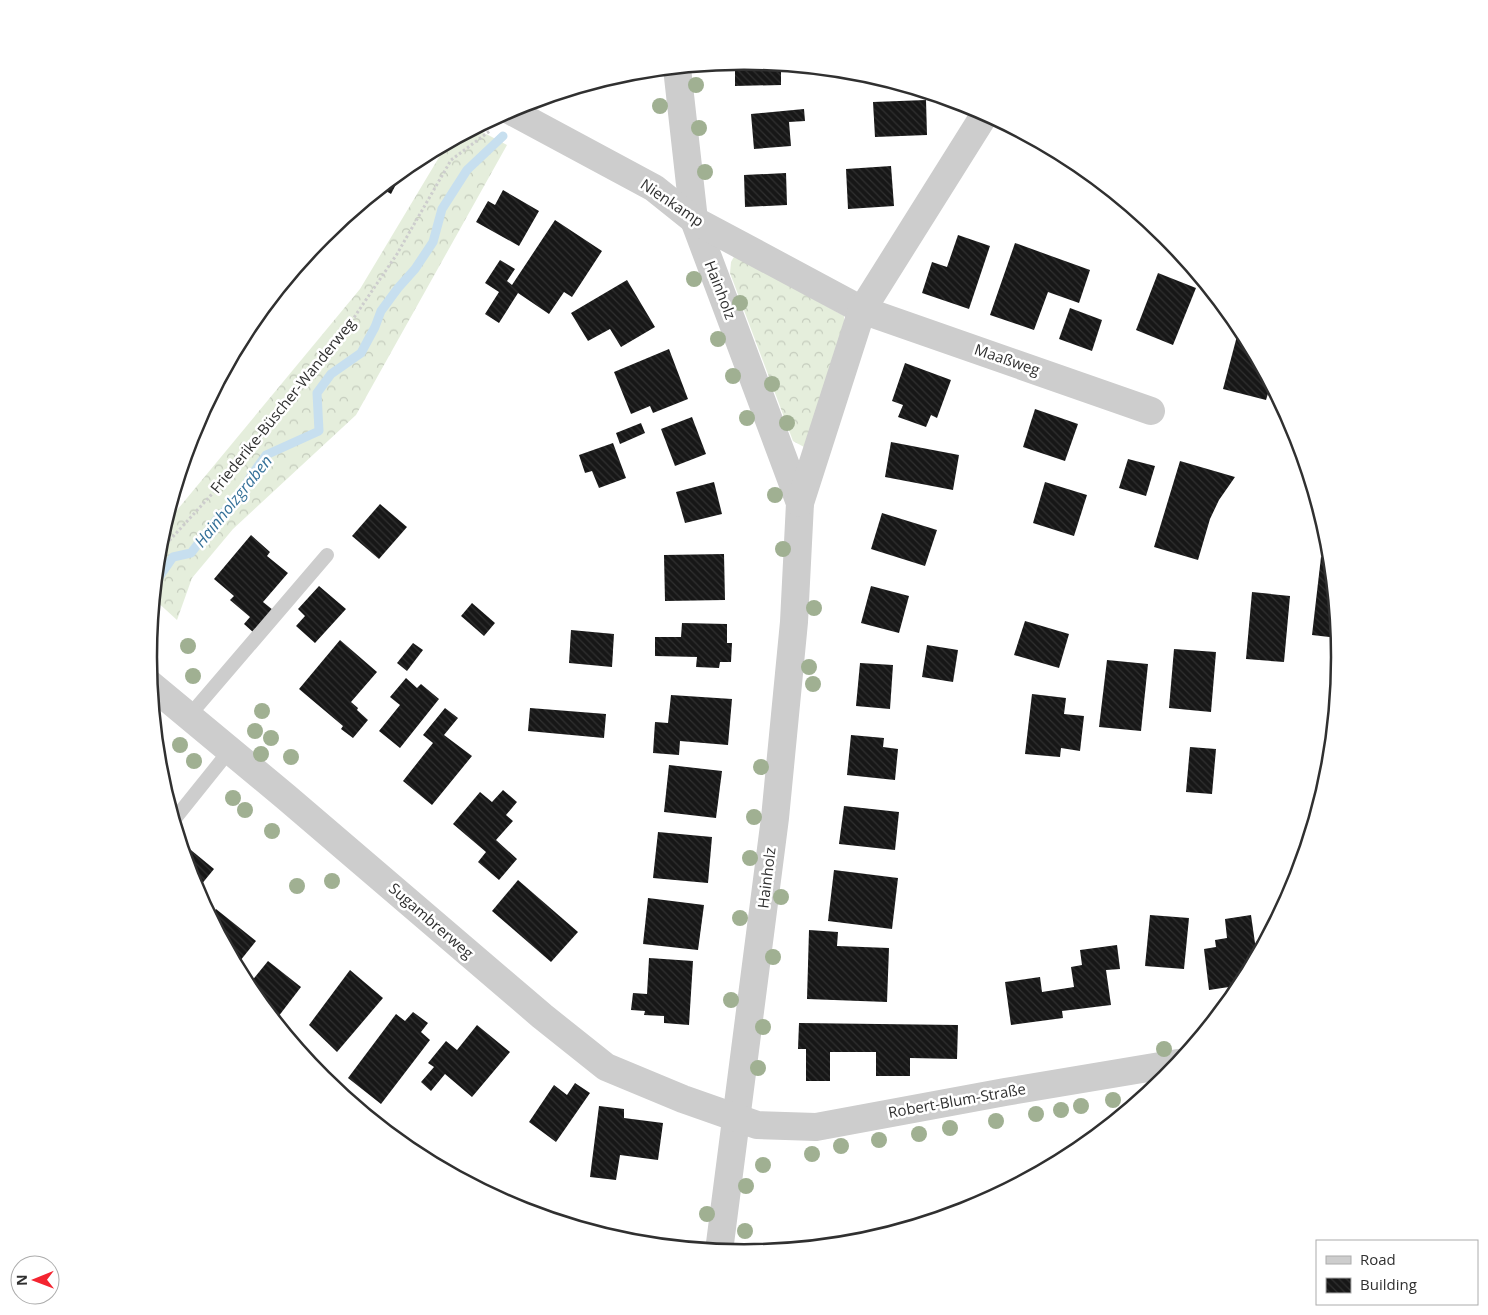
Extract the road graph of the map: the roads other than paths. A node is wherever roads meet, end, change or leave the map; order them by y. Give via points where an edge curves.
1 (678, 74) edge
2 (519, 115) edge
3 (981, 120) edge
4 (694, 220) junction
5 (862, 310) junction
6 (1151, 411) dead end
7 (800, 503) junction
8 (327, 555) dead end
9 (158, 690) edge
10 (189, 716) junction
11 (230, 750) junction
12 (179, 815) edge
13 (1167, 1065) edge
14 (736, 1117) junction
15 (720, 1244) edge

1 - 4 street, Hainholz
2 - 4 street, Nienkamp via 654,188
3 - 5 street, Hainholz
4 - 5 street, Nienkamp
4 - 7 street, Hainholz
5 - 6 street, Maaßweg
5 - 7 street, Hainholz
7 - 14 street, Hainholz via 794,622 775,818
8 - 10 lane
9 - 10 street, Sugambrerweg
10 - 11 street, Sugambrerweg
11 - 12 lane
11 - 14 street, Sugambrerweg via 606,1067
13 - 14 street, Robert-Blum-Straße via 816,1127 757,1125
14 - 15 street, Hainholz

